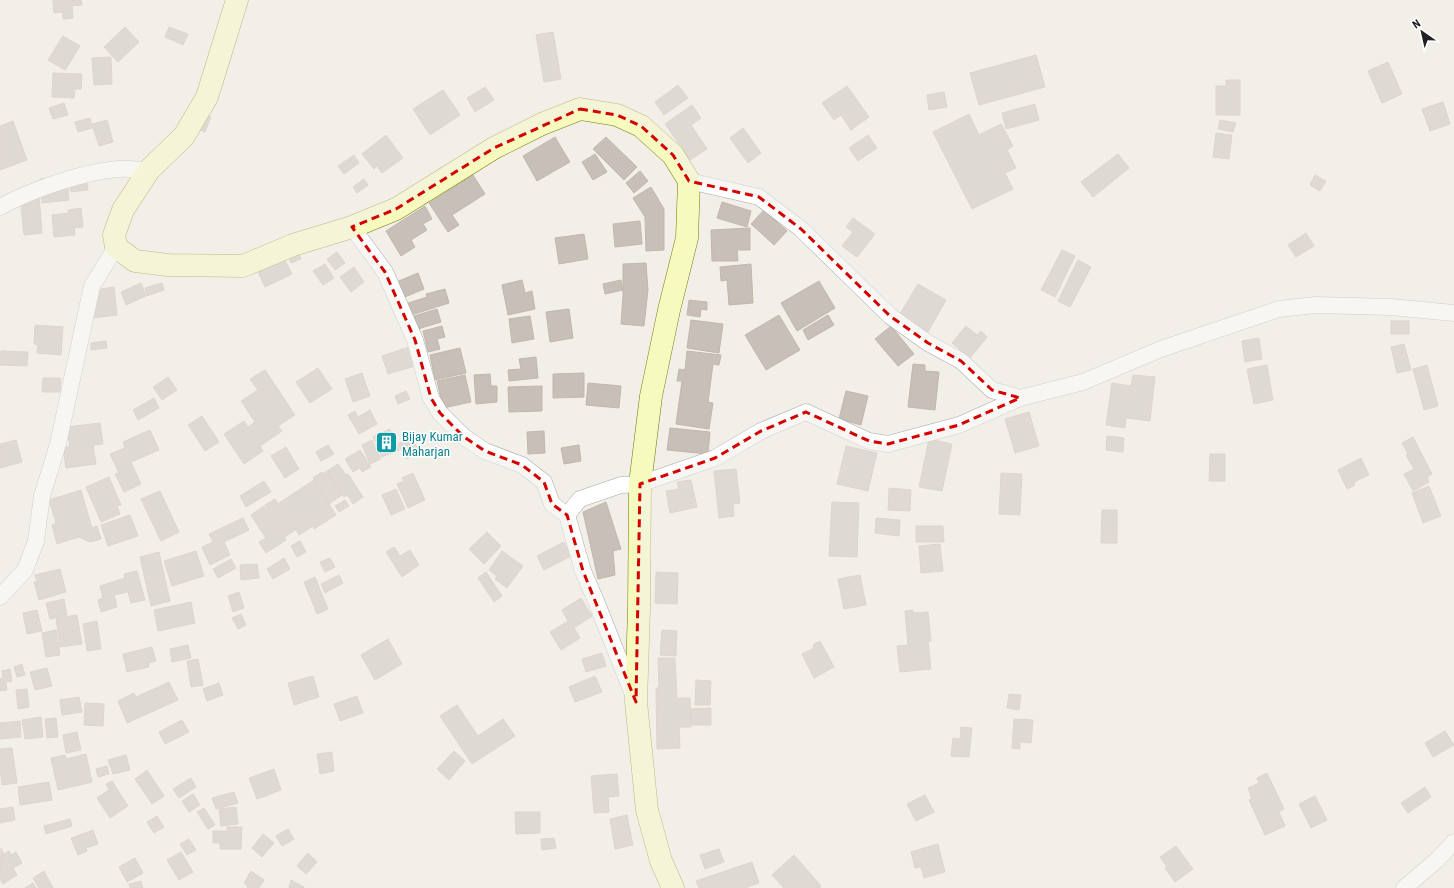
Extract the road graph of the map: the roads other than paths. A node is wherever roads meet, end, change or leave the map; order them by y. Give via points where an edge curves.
1 (237, 0) edge
2 (149, 170) junction
3 (688, 181) junction
4 (0, 207) edge
5 (352, 227) junction
6 (116, 247) junction
7 (1454, 313) edge
8 (1020, 398) junction
9 (640, 484) junction
10 (567, 515) junction
11 (0, 597) edge
12 (636, 702) junction
13 (1454, 842) edge
14 (673, 888) edge
15 (1404, 888) edge

1 - 2 main road via 207,98 184,136
2 - 4 street via 118,169 78,176 17,198
2 - 6 main road via 123,210 114,235
3 - 5 main road via 673,155 641,126 617,115 580,109 542,124 494,148 396,210
3 - 8 street via 759,197 800,229 890,316 928,343 961,361 992,390
3 - 9 main road via 687,238 651,396
5 - 6 main road via 293,245 243,266 168,265 135,261
5 - 10 street via 385,272 415,340 431,398 440,413 464,437 485,451 522,465 544,482 552,504
6 - 11 street via 92,286 58,444 42,496 36,541 25,570
7 - 8 street via 1315,304 1279,309 1161,349 1083,382
8 - 9 street via 959,425 888,444 869,441 806,412 761,431 715,458
9 - 10 street via 621,485 580,499
9 - 12 main road
10 - 12 street via 583,571
12 - 14 main road via 647,810 661,861
13 - 15 street

